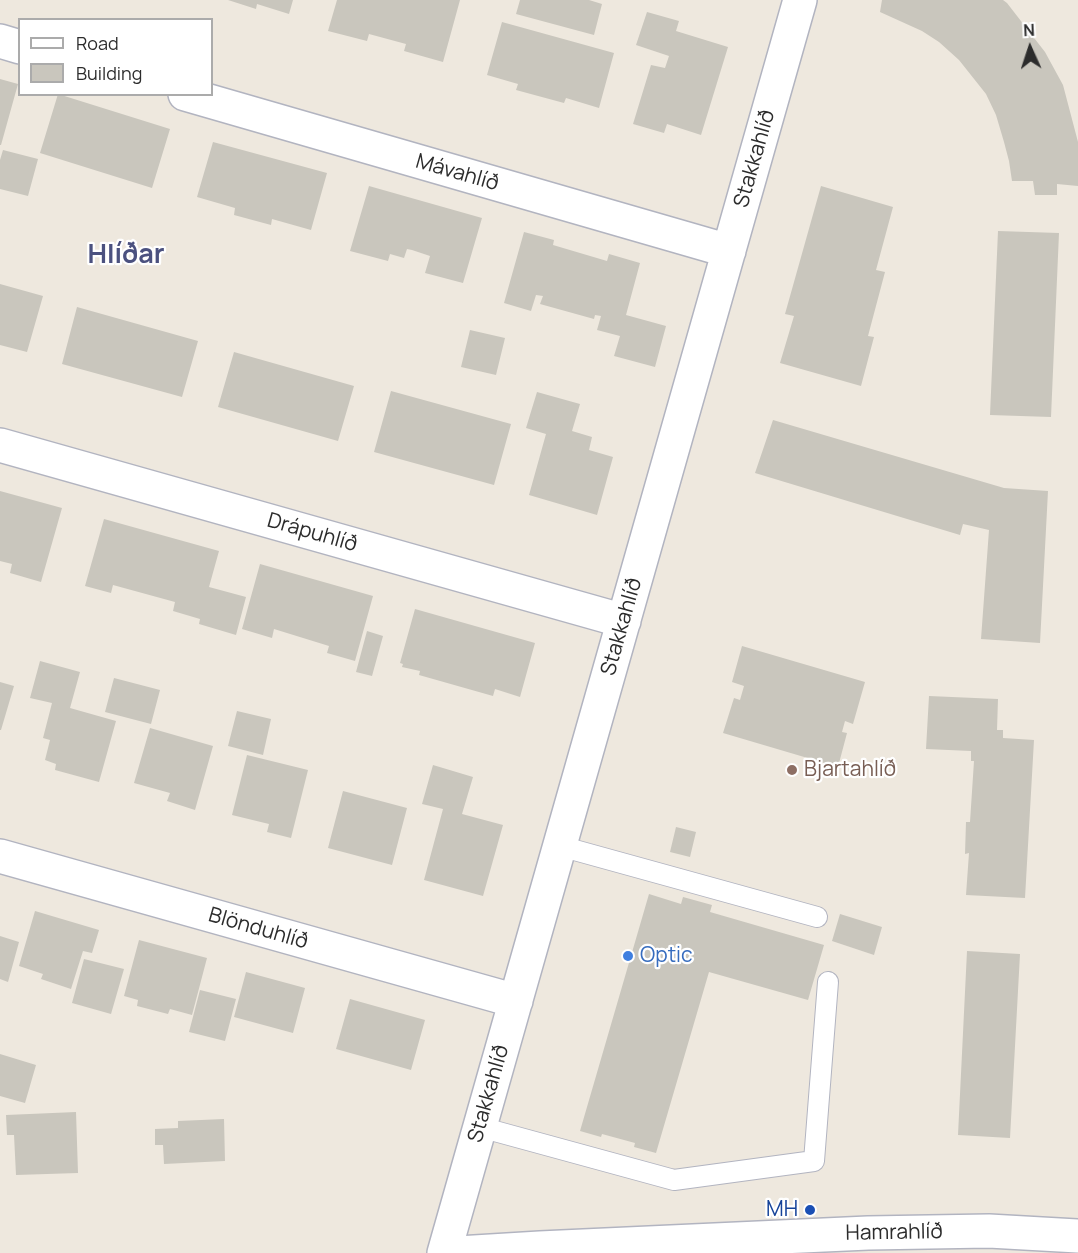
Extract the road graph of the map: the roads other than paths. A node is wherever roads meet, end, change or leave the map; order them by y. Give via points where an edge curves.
1 (800, 0) edge
2 (0, 41) edge
3 (18, 46) edge
4 (192, 96) edge
5 (729, 251) junction
6 (0, 445) edge
7 (624, 621) junction
8 (560, 846) junction
9 (0, 856) edge
10 (817, 917) dead end
11 (828, 982) dead end
12 (516, 1001) junction
13 (480, 1127) junction
14 (1078, 1236) edge
15 (743, 1246) edge
16 (444, 1253) edge
17 (458, 1253) edge

1 - 5 street, Stakkahlíð
2 - 3 street
4 - 5 street, Mávahlíð
5 - 7 street, Stakkahlíð
6 - 7 street, Drápuhlíð
7 - 8 street, Stakkahlíð
8 - 10 lane
8 - 12 street, Stakkahlíð
9 - 12 street, Blönduhlíð
11 - 13 lane via 814,1161 674,1180
12 - 13 street, Stakkahlíð
13 - 16 street, Stakkahlíð
14 - 15 street, Hamrahlíð via 989,1231 868,1233
15 - 17 street, Hamrahlíð

